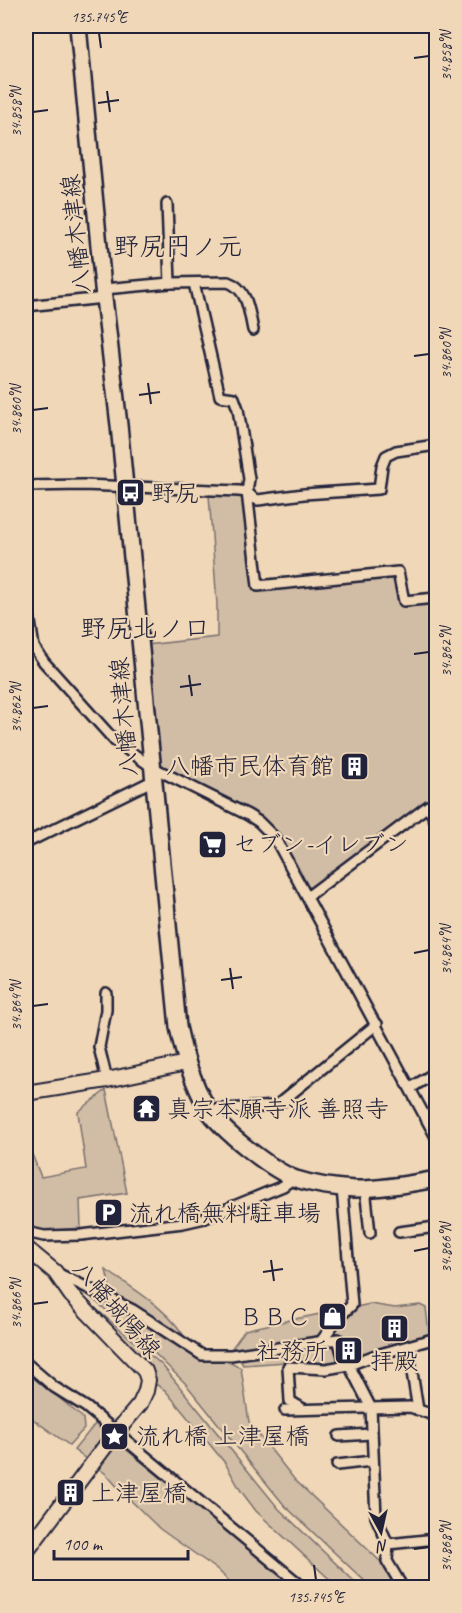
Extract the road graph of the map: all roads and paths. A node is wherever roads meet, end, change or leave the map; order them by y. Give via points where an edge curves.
1 (78, 26) edge
2 (168, 204) dead end
3 (170, 283) junction
4 (194, 283) junction
5 (104, 294) junction
6 (26, 306) edge
7 (253, 330) dead end
8 (436, 445) edge
9 (26, 486) edge
10 (124, 487) junction
11 (247, 492) junction
12 (26, 597) edge
13 (436, 598) edge
14 (152, 773) junction
15 (436, 822) edge
16 (26, 843) edge
17 (308, 897) junction
18 (106, 993) dead end
19 (377, 1024) junction
20 (186, 1063) junction
21 (436, 1072) edge
22 (107, 1080) junction
23 (411, 1088) junction
24 (26, 1093) edge
25 (208, 1110) junction
26 (436, 1137) edge
27 (294, 1178) junction
28 (436, 1179) edge
29 (342, 1188) junction
30 (365, 1188) junction
31 (436, 1227) edge
32 (26, 1232) edge
33 (399, 1232) dead end
34 (370, 1233) dead end
35 (26, 1248) edge
36 (55, 1272) junction
37 (436, 1338) edge
38 (322, 1340) junction
39 (408, 1347) junction
40 (26, 1363) edge
41 (349, 1365) junction
42 (371, 1408) junction
43 (303, 1409) junction
44 (285, 1410) dead end
45 (418, 1410) junction
46 (436, 1416) edge
47 (114, 1434) junction
48 (371, 1434) junction
49 (339, 1436) dead end
50 (372, 1461) junction
51 (337, 1465) dead end
52 (436, 1539) edge
53 (388, 1544) junction
54 (26, 1552) edge
55 (304, 1587) edge
56 (403, 1587) edge

1 - 5 main road, 八幡木津線
2 - 3 street
3 - 4 street
3 - 5 street
4 - 7 street via 234,285 248,303
4 - 11 street via 220,396 234,398 238,410 249,479
5 - 6 street
5 - 10 main road, 八幡木津線
8 - 11 street via 386,456 379,489 258,500
9 - 10 street
10 - 11 street
10 - 14 main road, 八幡木津線
11 - 13 street via 258,586 398,572 404,601
12 - 14 street via 34,647 44,662 115,741
14 - 16 street
14 - 17 street via 259,822 275,838
14 - 20 main road, 八幡木津線 via 178,1027
15 - 17 street via 428,806
17 - 19 street
18 - 22 street via 99,1047
19 - 23 street
19 - 25 street via 276,1106
20 - 22 main road
20 - 25 main road, 八幡木津線
21 - 23 street
22 - 24 main road
23 - 26 street
25 - 27 main road, 八幡木津線 via 247,1148
27 - 29 main road, 八幡木津線
27 - 32 street via 205,1218 183,1223 81,1234 44,1236
28 - 30 main road, 八幡木津線
29 - 30 main road, 八幡木津線
29 - 38 street via 352,1305
30 - 34 street
31 - 33 street
35 - 36 main road, 八幡城陽線
36 - 38 street via 133,1310 202,1355 231,1355
36 - 47 main road, 八幡城陽線 via 71,1295 145,1371 148,1380 140,1404
37 - 39 street
38 - 41 street via 338,1339
39 - 41 street
39 - 45 street
40 - 47 street via 86,1407
41 - 42 street
41 - 43 street via 326,1369 288,1367 290,1401
42 - 43 street
42 - 45 street
42 - 48 street
43 - 44 street
45 - 46 street
47 - 54 main road, 八幡城陽線
47 - 55 street
48 - 49 street
48 - 50 street
50 - 51 street
50 - 53 street via 376,1517
52 - 53 street
53 - 56 street via 387,1561

